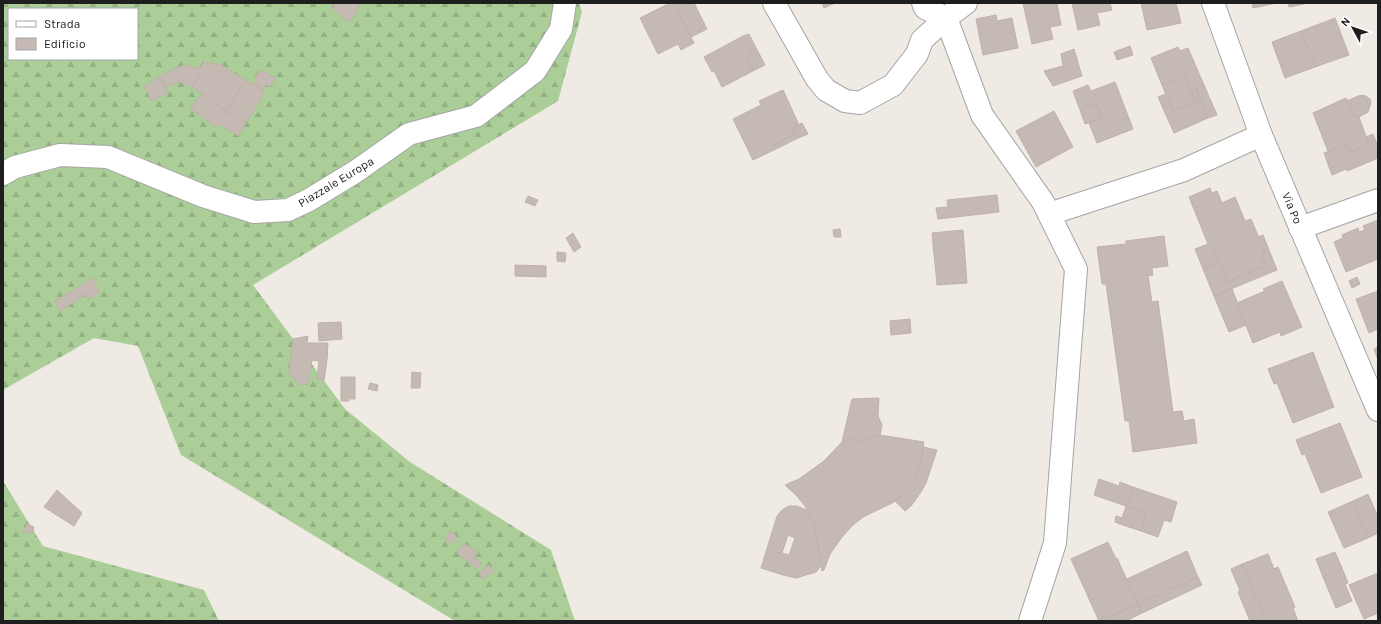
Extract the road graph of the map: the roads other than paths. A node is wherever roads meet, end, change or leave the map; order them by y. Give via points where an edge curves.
1 (565, 3) edge
2 (774, 3) edge
3 (923, 3) edge
4 (966, 3) edge
5 (1213, 3) edge
6 (946, 18) junction
7 (1261, 135) junction
8 (3, 174) edge
9 (1378, 200) edge
10 (1049, 214) junction
11 (1300, 228) junction
12 (1378, 410) edge
13 (1030, 621) edge

1 - 8 street, Piazzale Europa via 561,29 535,71 476,116 409,134 355,172 288,210 254,212 203,196 108,157 60,155 15,167
2 - 6 street via 817,79 826,90 845,101 860,103 893,85 917,54 922,40
3 - 6 street via 925,8
4 - 6 street
5 - 7 street, Via Po
6 - 10 street via 982,115
7 - 10 street via 1184,170
7 - 11 street, Via Po
9 - 11 street
10 - 13 street via 1076,269 1055,543
11 - 12 street, Via Po

